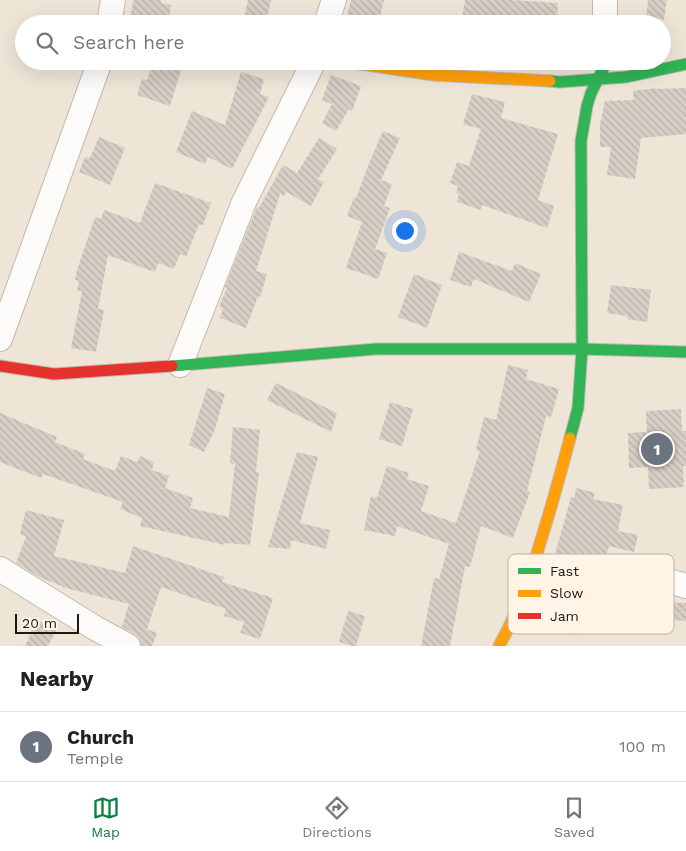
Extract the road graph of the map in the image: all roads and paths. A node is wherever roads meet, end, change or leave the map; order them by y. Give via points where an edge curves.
1 (112, 0) edge
2 (334, 0) edge
3 (605, 0) edge
4 (111, 15) edge
5 (329, 15) edge
6 (605, 15) edge
7 (686, 64) edge
8 (671, 67) edge
9 (97, 70) edge
10 (310, 70) edge
11 (401, 70) edge
12 (603, 70) edge
13 (658, 70) edge
14 (598, 80) junction
15 (0, 339) edge
16 (582, 349) junction
17 (686, 352) edge
18 (0, 366) edge
19 (180, 366) junction
20 (537, 554) edge
21 (0, 570) edge
22 (674, 582) edge
23 (686, 586) edge
24 (508, 631) edge
25 (128, 646) edge
26 (499, 646) edge

1 - 4 street
2 - 5 street
3 - 6 street
7 - 8 street
9 - 15 street
10 - 19 street via 244,202
11 - 14 street via 560,82
12 - 14 street
13 - 14 street
14 - 16 street via 587,106 581,141
16 - 17 street
16 - 19 street via 376,349
16 - 20 street via 578,408
18 - 19 street via 54,374
21 - 25 street
22 - 23 street
24 - 26 street

